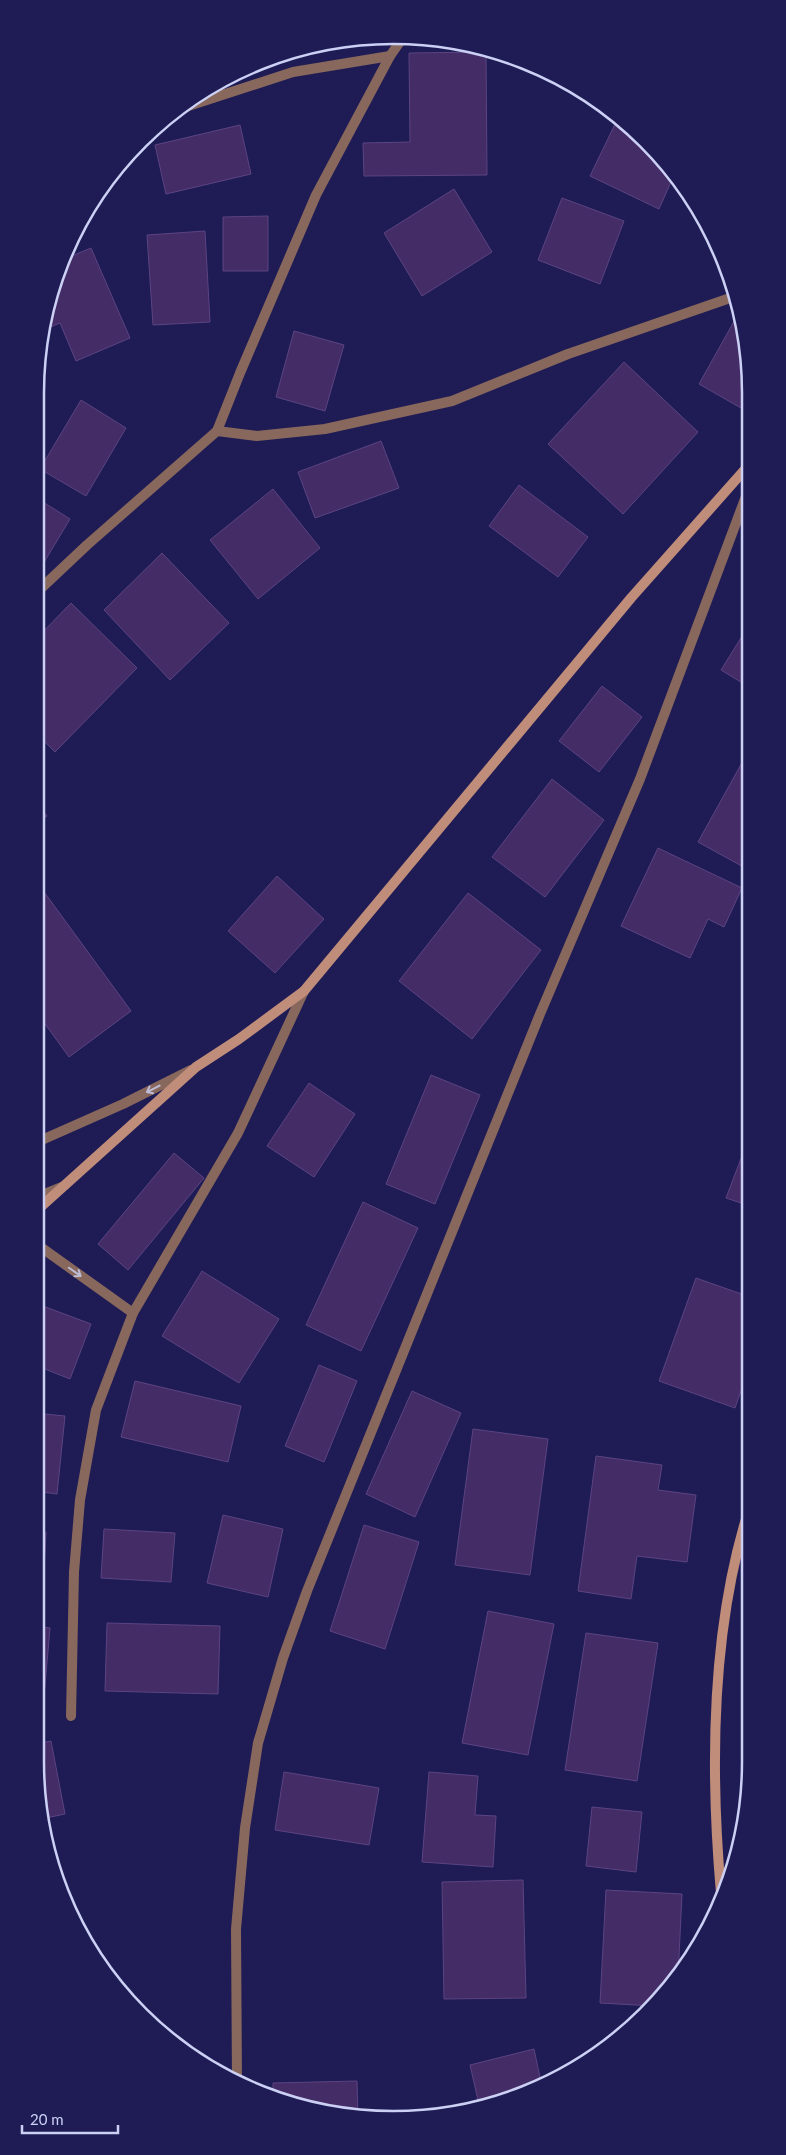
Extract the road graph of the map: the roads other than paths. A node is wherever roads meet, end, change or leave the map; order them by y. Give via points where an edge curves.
1 (398, 44) edge
2 (390, 56) junction
3 (201, 102) edge
4 (729, 299) edge
5 (217, 431) junction
6 (742, 473) edge
7 (742, 507) edge
8 (44, 586) edge
9 (304, 991) junction
10 (196, 1067) junction
11 (44, 1139) edge
12 (63, 1187) junction
13 (44, 1194) edge
14 (44, 1204) edge
15 (44, 1249) edge
16 (133, 1313) junction
17 (742, 1539) edge
18 (70, 1716) dead end
19 (720, 1884) edge
20 (237, 2074) edge

1 - 2 street
2 - 3 street via 293,72
2 - 5 street via 316,195
4 - 5 street via 568,354 452,401 325,429 257,436
5 - 8 street
6 - 9 main road via 631,598
7 - 20 street via 640,780 540,1014 282,1658 258,1743 245,1828 236,1929
9 - 10 main road via 239,1040
9 - 16 street via 238,1133
10 -> 11 street
10 - 12 main road
12 - 13 street
12 - 14 main road
15 -> 16 street
16 - 18 street via 96,1410 80,1500 74,1572
17 - 19 main road via 726,1606 716,1708

